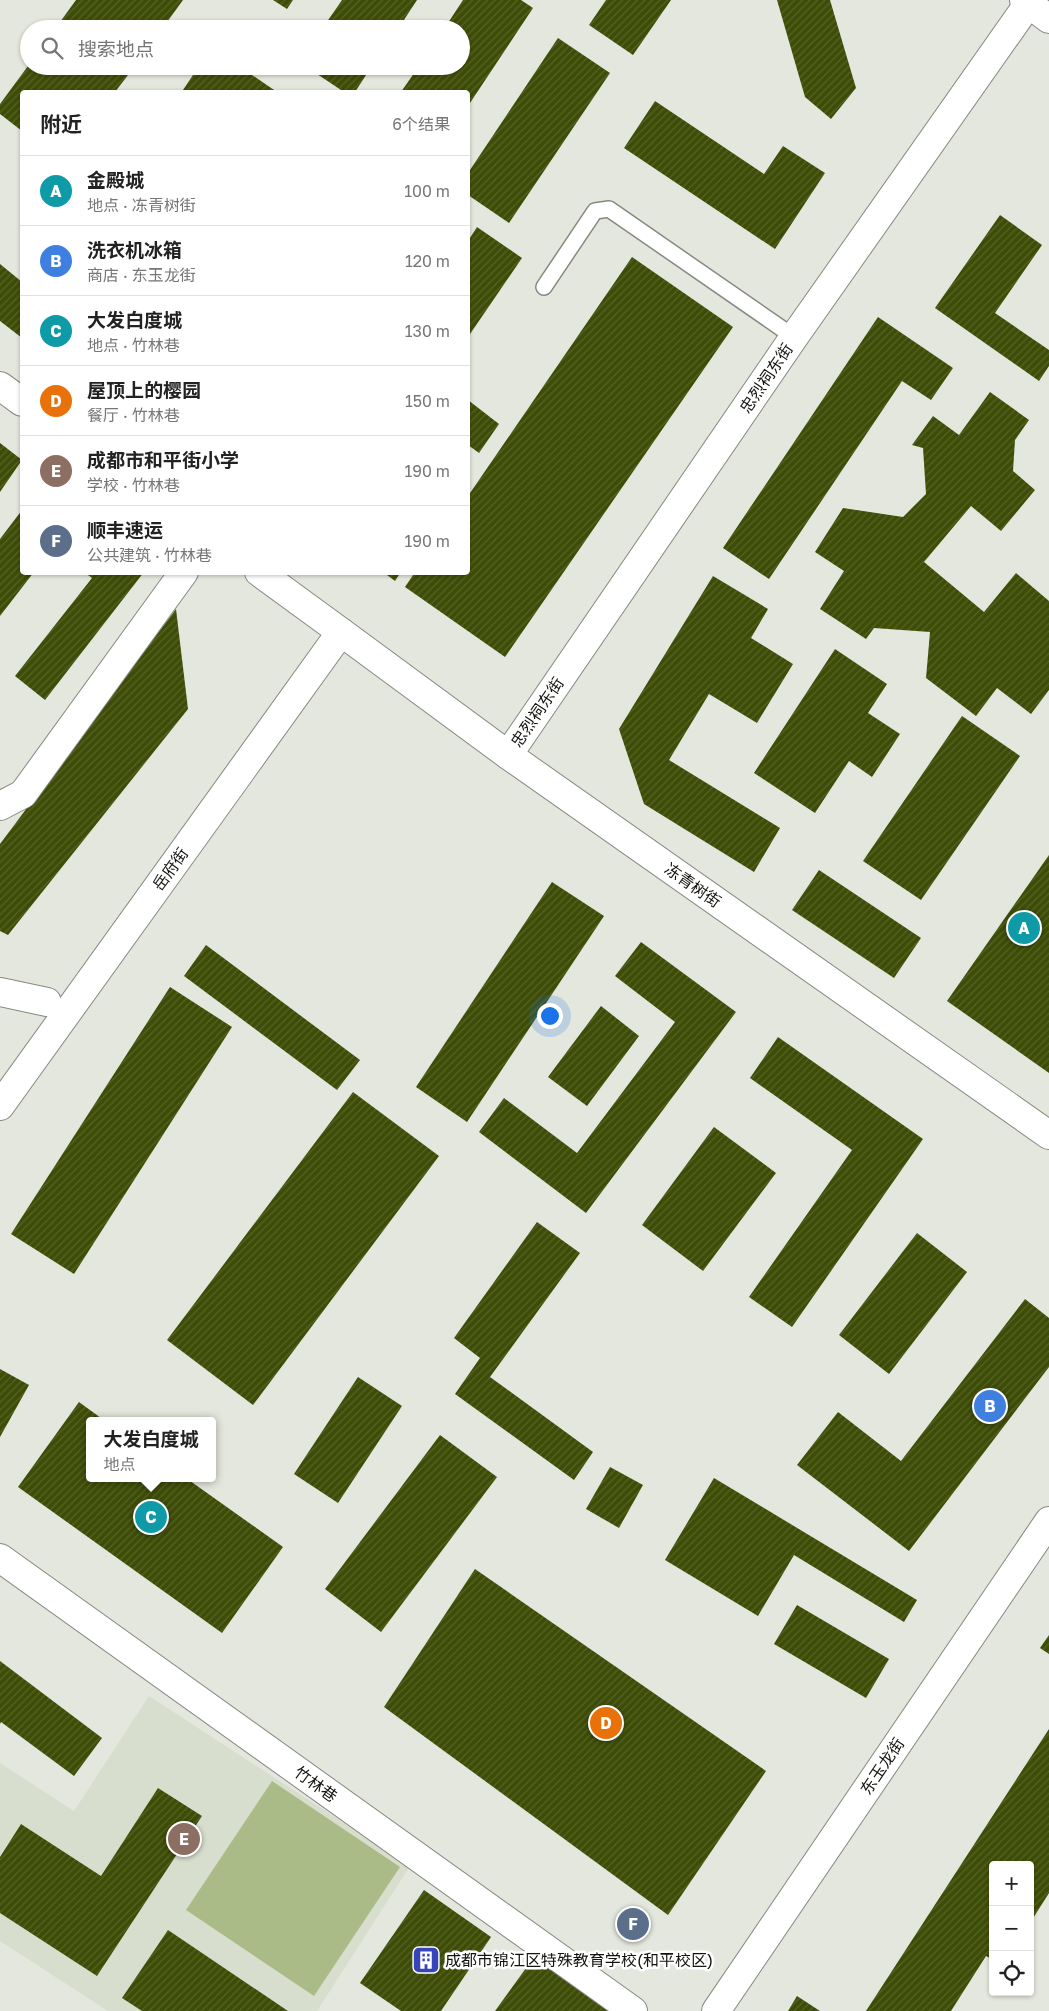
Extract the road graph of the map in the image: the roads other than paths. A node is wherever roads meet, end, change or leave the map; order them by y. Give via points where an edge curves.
1 (1033, 6) edge
2 (544, 287) dead end
3 (794, 337) junction
4 (0, 386) edge
5 (20, 401) edge
6 (182, 575) edge
7 (262, 575) edge
8 (341, 632) junction
9 (508, 755) junction
10 (0, 806) edge
11 (0, 992) edge
12 (47, 1002) dead end
13 (0, 1106) edge
14 (1049, 1135) edge
15 (1049, 1521) edge
16 (1, 1559) edge
17 (633, 2011) edge
18 (716, 2011) edge

1 - 3 street, 忠烈祠东街
2 - 3 lane via 595,211 609,209
3 - 9 street, 忠烈祠东街
4 - 5 street
6 - 10 street via 23,794
7 - 8 street, 冻青树街
8 - 9 street, 冻青树街
8 - 13 street, 岳府街
9 - 14 street, 冻青树街
11 - 12 street
15 - 18 street, 东玉龙街
16 - 17 street, 竹林巷

